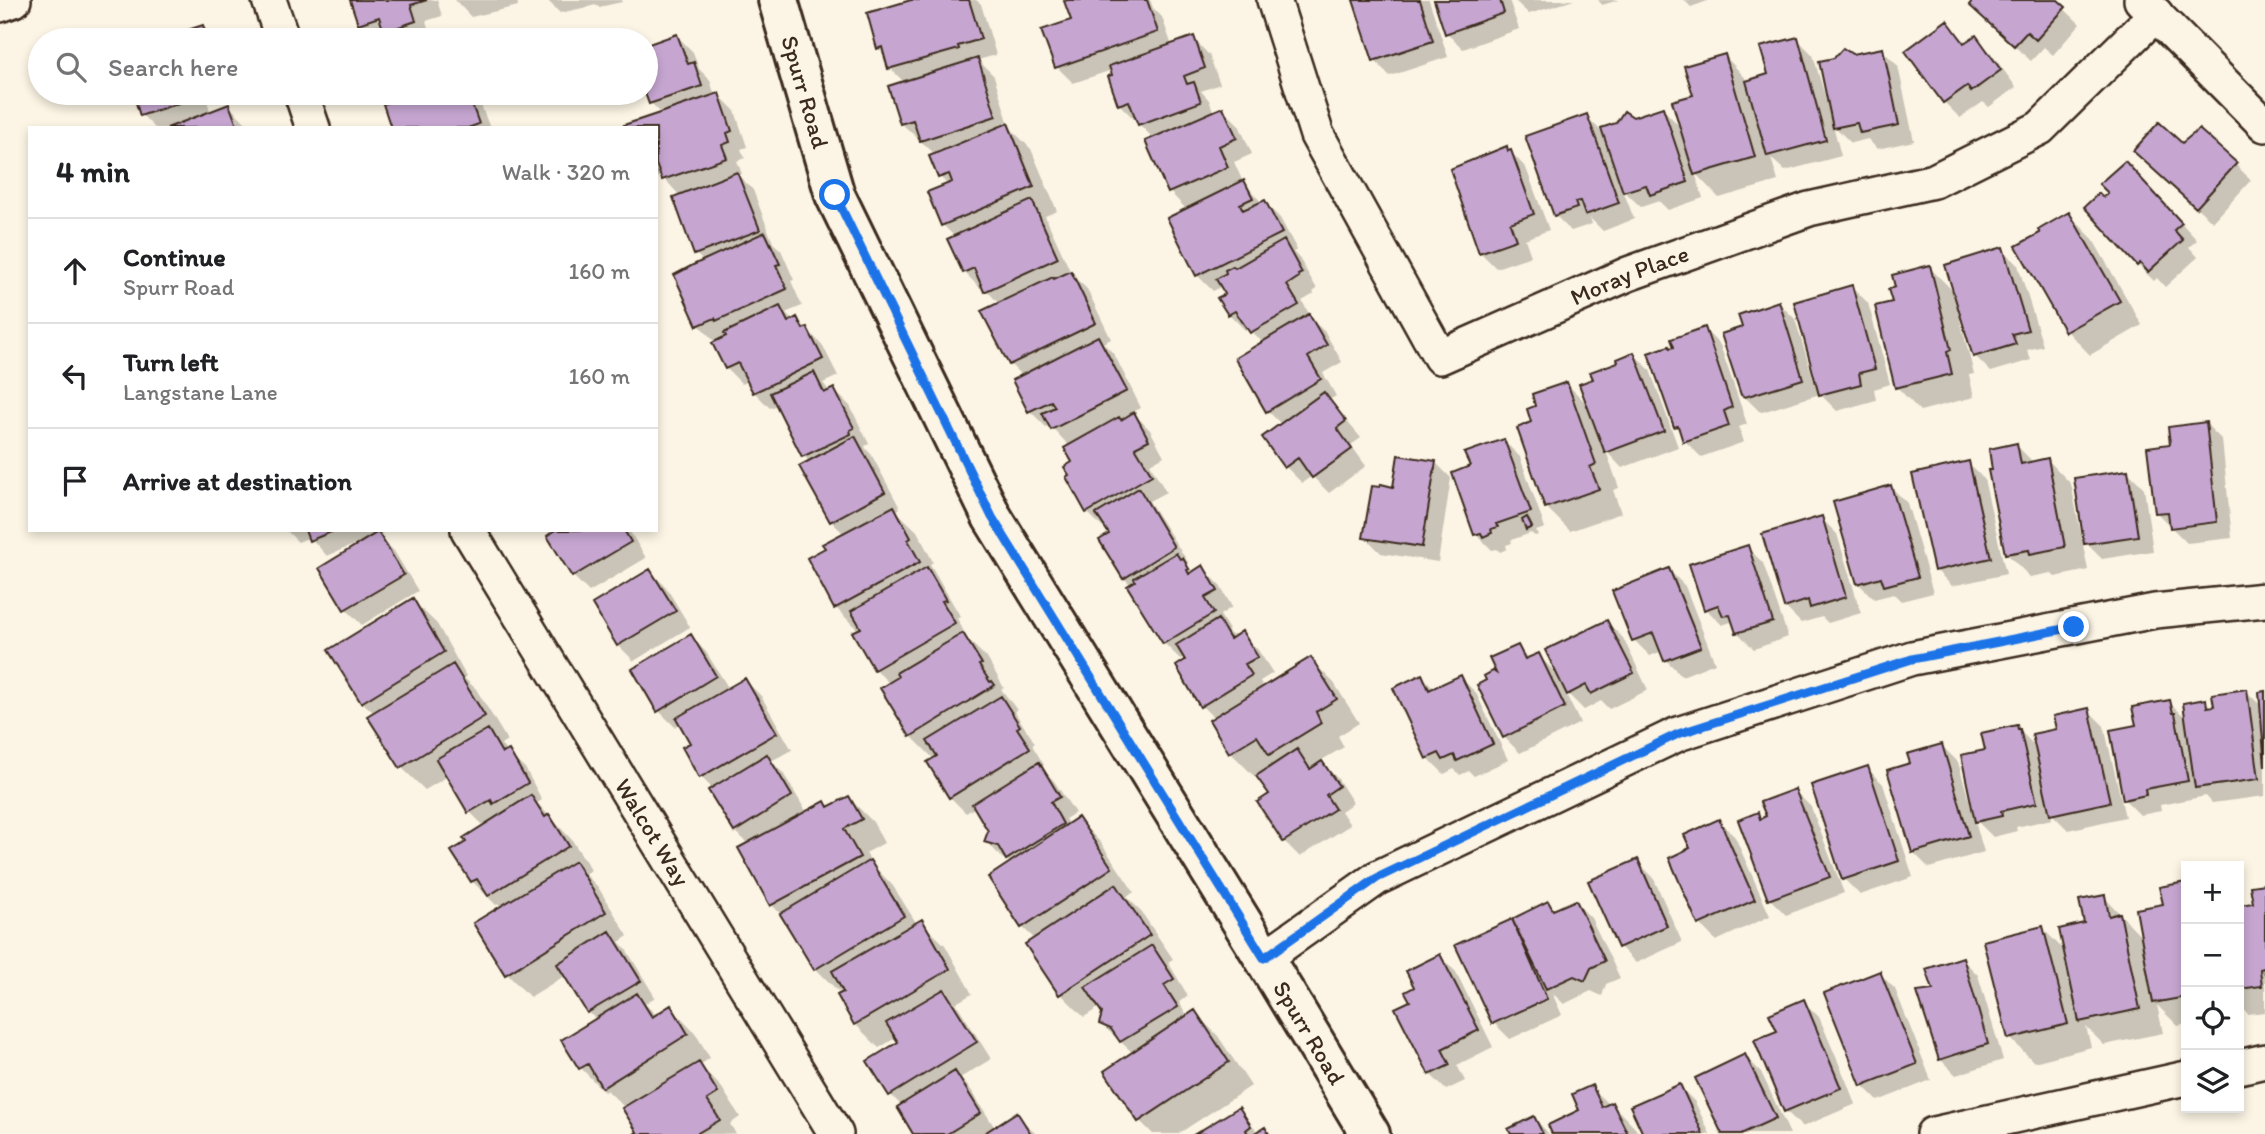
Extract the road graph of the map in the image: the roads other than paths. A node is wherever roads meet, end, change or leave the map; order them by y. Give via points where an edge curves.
1 (14, 0) edge
2 (269, 0) edge
3 (778, 0) edge
4 (1274, 0) edge
5 (0, 5) edge
6 (2148, 7) edge
7 (279, 28) edge
8 (305, 105) edge
9 (2265, 125) edge
10 (312, 126) edge
11 (469, 532) edge
12 (2265, 600) edge
13 (1264, 958) junction
14 (2265, 1061) edge
15 (2244, 1066) edge
16 (2181, 1079) edge
17 (836, 1134) edge
18 (1370, 1134) edge
19 (1933, 1134) edge

1 - 5 street
2 - 7 street
3 - 13 street, Spurr Road via 835,195 992,517
4 - 6 street, Moray Place via 1317,135 1440,357 1628,274 1809,209 1934,181 2040,128
6 - 9 street
8 - 10 street
11 - 17 street, Walcot Way
12 - 13 street via 2155,611 1912,659 1678,734 1377,878
13 - 18 street, Spurr Road
14 - 15 street
16 - 19 street

